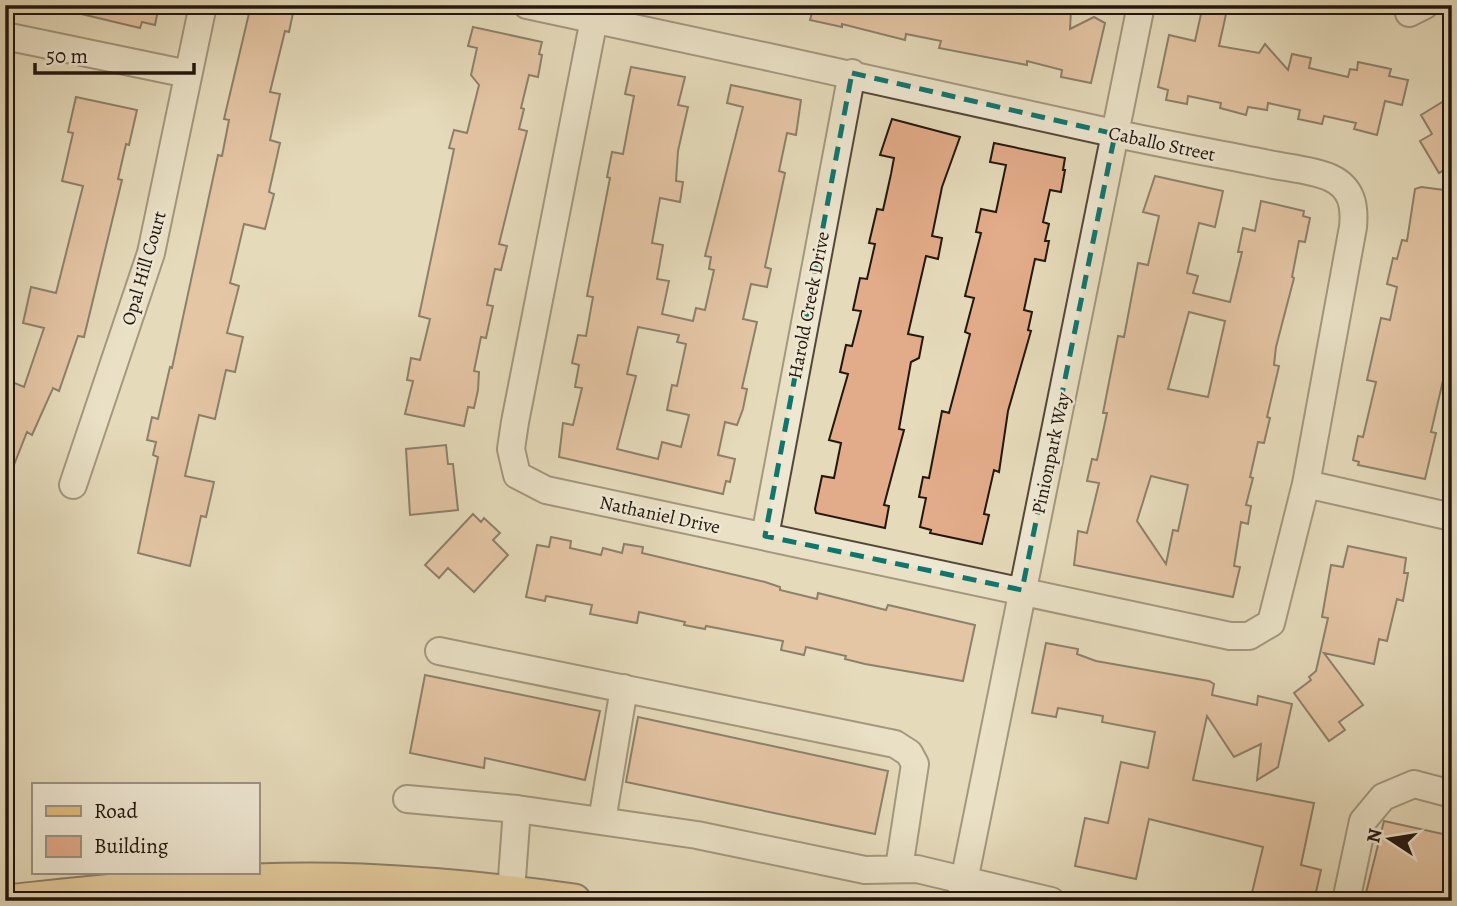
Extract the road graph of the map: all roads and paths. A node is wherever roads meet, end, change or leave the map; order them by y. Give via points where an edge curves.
1 (203, 5) edge
2 (527, 5) edge
3 (1141, 5) edge
4 (594, 19) junction
5 (5, 36) edge
6 (852, 73) junction
7 (188, 74) junction
8 (1115, 134) junction
9 (1306, 484) junction
10 (73, 485) dead end
11 (1452, 517) edge
12 (765, 536) junction
13 (1022, 590) junction
14 (1261, 632) joint
15 (439, 650) dead end
16 (624, 688) junction
17 (1452, 793) edge
18 (407, 799) dead end
19 (517, 810) junction
20 (602, 821) junction
21 (899, 868) junction
22 (962, 891) edge
23 (511, 892) junction
24 (16, 901) edge
25 (574, 901) edge
26 (1051, 901) edge
27 (1346, 901) edge

1 - 7 street, Opal Hill Court
2 - 4 street, Caballo Street
3 - 8 street, Pinionpark Way
4 - 6 street, Caballo Street
4 - 12 street, Nathaniel Drive via 515,422 514,466 517,475 546,491
5 - 7 street
6 - 8 street, Caballo Street
6 - 12 street, Harold Creek Drive
7 - 10 street, Opal Hill Court via 151,253
8 - 9 street, Caballo Street via 1310,173 1330,178 1349,192 1355,209 1353,226
8 - 13 street, Pinionpark Way
9 - 11 street
9 - 14 street, Caballo Street via 1278,605 1271,623
12 - 13 street, Nathaniel Drive
13 - 14 street, Nathaniel Drive via 1230,636
13 - 22 street, Pinionpark Way
15 - 16 street
16 - 20 street
16 - 21 street via 895,744 909,753 915,764 913,787
17 - 27 street via 1414,784 1383,797 1363,821
18 - 19 street
19 - 20 street
19 - 23 street
20 - 21 street via 697,835 865,870
21 - 22 street via 917,869
22 - 26 street
23 - 24 main road via 360,881 244,882
23 - 25 main road

